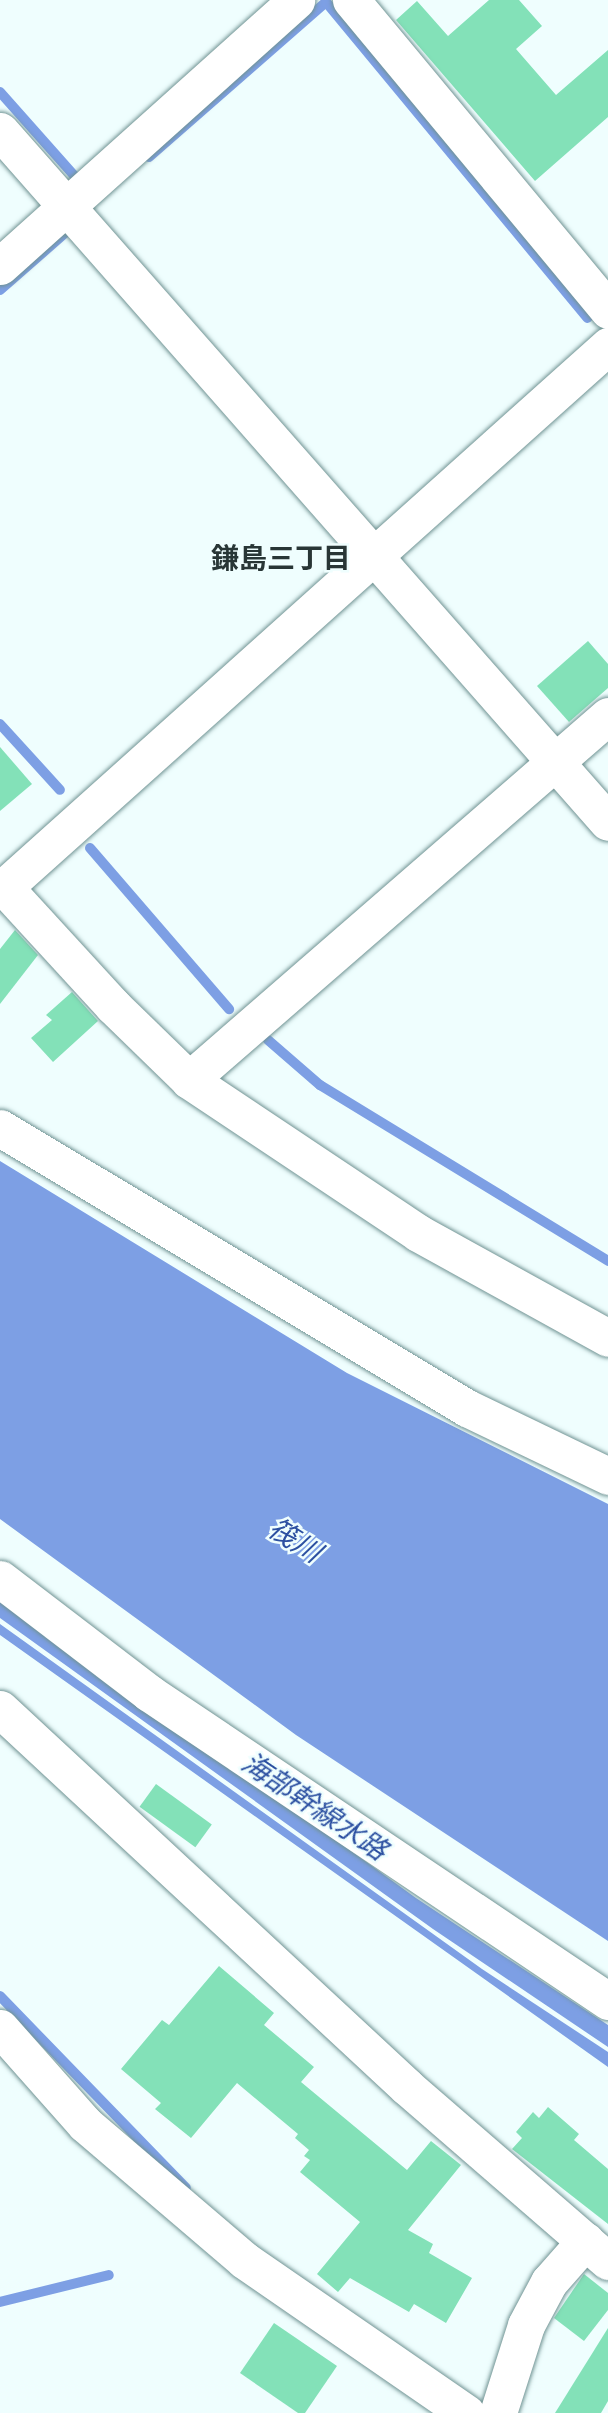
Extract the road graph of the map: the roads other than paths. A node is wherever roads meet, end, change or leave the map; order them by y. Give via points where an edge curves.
1 (296, 0) edge
2 (351, 0) edge
3 (0, 131) edge
4 (67, 207) junction
5 (0, 266) edge
6 (608, 310) edge
7 (608, 346) edge
8 (372, 557) junction
9 (608, 716) edge
10 (555, 762) junction
11 (608, 822) edge
12 (4, 881) edge
13 (189, 1080) junction
14 (0, 1128) edge
15 (608, 1338) edge
16 (608, 1476) edge
17 (0, 1580) edge
18 (0, 1709) edge
19 (608, 2001) edge
20 (0, 2028) edge
21 (596, 2251) edge
22 (466, 2413) edge
23 (498, 2413) edge

1 - 4 street
2 - 6 street
3 - 4 street
4 - 5 street
4 - 8 street
7 - 8 street
8 - 10 street
8 - 12 street
9 - 10 street
10 - 11 street
10 - 13 street
12 - 13 street
13 - 15 street via 418,1233
14 - 16 street via 467,1408
17 - 19 street via 149,1693
18 - 21 street via 407,2087
20 - 22 street via 85,2124 244,2260
21 - 23 street via 550,2282 526,2325

